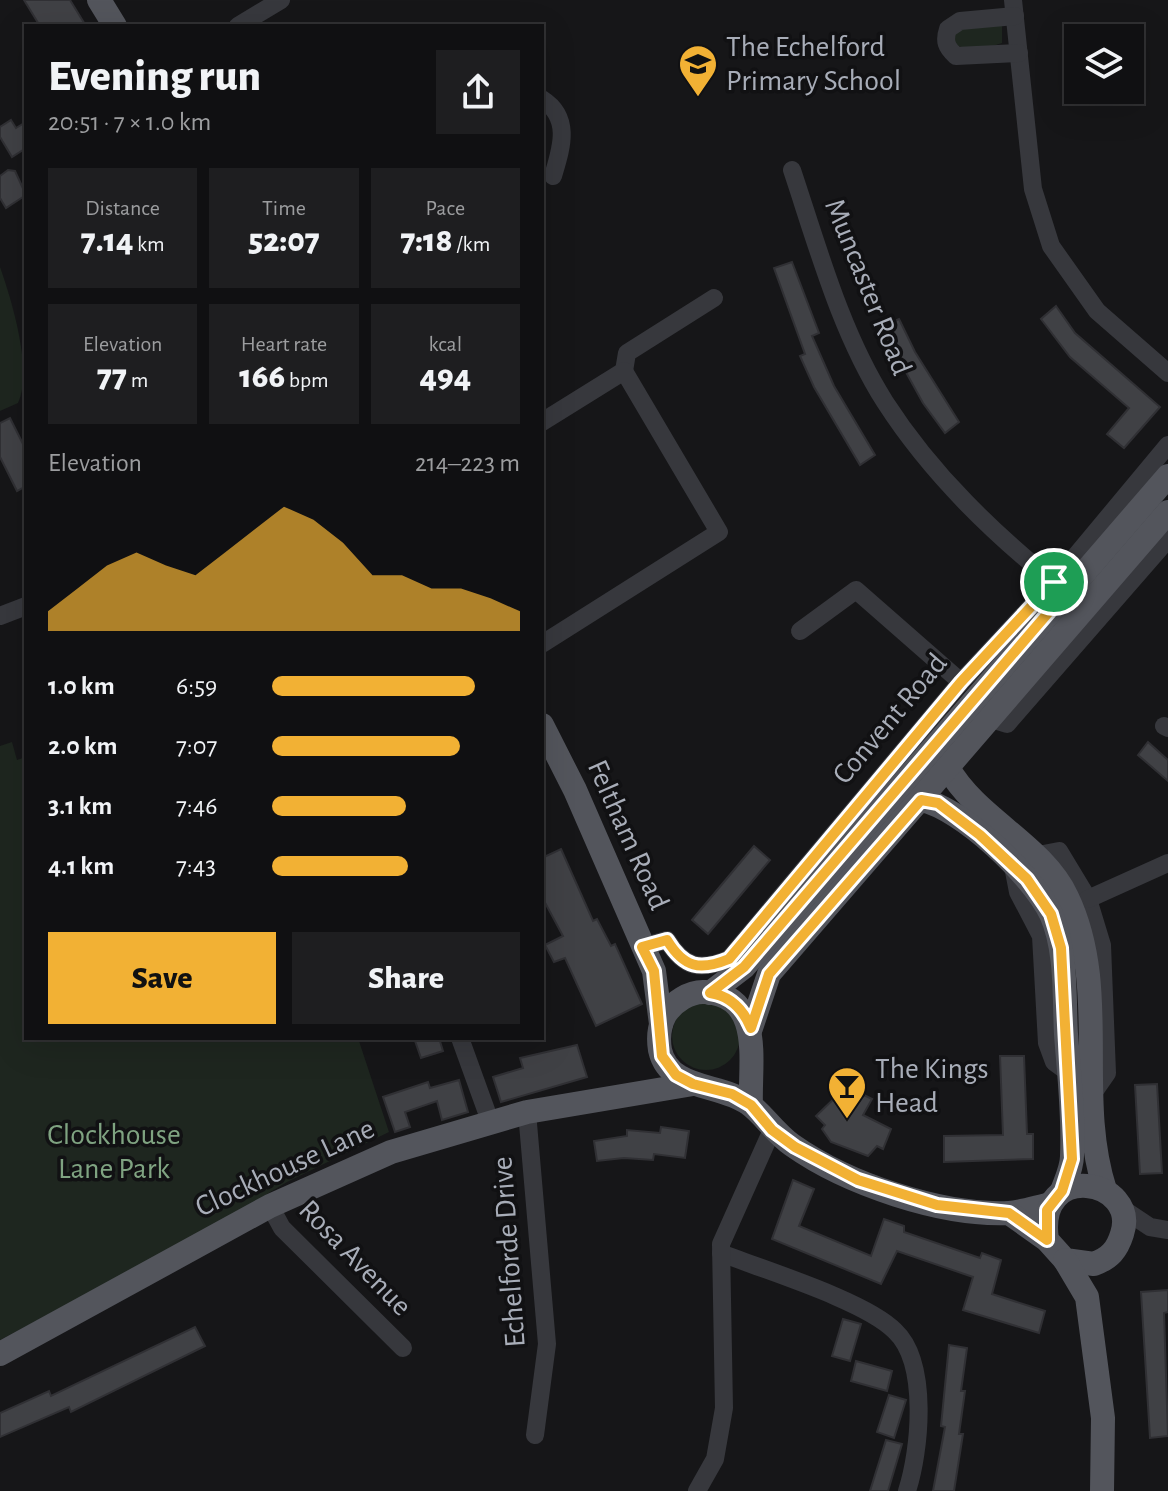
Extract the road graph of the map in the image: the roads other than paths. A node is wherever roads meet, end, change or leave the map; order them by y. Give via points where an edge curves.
1 (99, 0) edge
2 (281, 0) edge
3 (1014, 8) edge
4 (114, 24) edge
5 (241, 24) edge
6 (1019, 53) junction
7 (544, 101) edge
8 (792, 170) dead end
9 (553, 176) dead end
10 (714, 298) dead end
11 (624, 371) junction
12 (1168, 373) edge
13 (544, 421) edge
14 (1168, 445) edge
15 (1168, 476) edge
16 (1168, 512) edge
17 (1168, 539) edge
18 (1060, 587) junction
19 (24, 607) edge
20 (0, 616) edge
21 (800, 631) dead end
22 (544, 643) edge
23 (961, 682) junction
24 (991, 719) junction
25 (544, 729) edge
26 (948, 768) junction
27 (921, 800) junction
28 (1023, 861) junction
29 (1168, 863) edge
30 (1088, 899) junction
31 (642, 947) junction
32 (654, 971) junction
33 (706, 992) junction
34 (661, 1024) junction
35 (751, 1028) junction
36 (461, 1040) edge
37 (750, 1053) junction
38 (662, 1056) junction
39 (700, 1085) junction
40 (1091, 1096) junction
41 (619, 1098) junction
42 (751, 1105) junction
43 (527, 1112) junction
44 (490, 1121) junction
45 (772, 1130) junction
46 (1056, 1198) junction
47 (1112, 1198) junction
48 (270, 1206) junction
49 (1009, 1213) junction
50 (1159, 1228) edge
51 (1122, 1236) junction
52 (1047, 1240) junction
53 (721, 1253) junction
54 (1065, 1260) junction
55 (1102, 1261) junction
56 (1087, 1297) junction
57 (403, 1348) dead end
58 (0, 1354) edge
59 (535, 1435) dead end
60 (697, 1491) edge
61 (907, 1491) edge
62 (1102, 1491) edge

1 - 4 main road
2 - 5 street
3 - 6 street
3 - 6 street via 960,21 945,38 956,56
6 - 12 street via 1033,189 1051,246 1097,311
7 - 9 street via 558,116 564,139
8 - 18 street, Muncaster Road via 831,285 884,401 962,500
10 - 11 street via 627,353
11 - 13 street
11 - 22 street via 719,532
14 - 18 street, Convent Road
15 - 18 main road, Convent Road
16 - 24 main road
17 - 24 street via 1007,724
18 - 23 street, Convent Road
18 - 33 main road, Convent Road via 920,762 744,967
19 - 20 street
21 - 23 street via 856,590
23 - 31 street, Convent Road via 729,959 691,967 667,940
24 - 26 main road
25 - 31 main road, Feltham Road
26 - 27 main road
26 - 28 main road
27 - 28 main road via 938,803
27 - 35 main road via 769,974
28 - 30 street via 1059,851
28 - 40 main road via 1065,894 1087,954
28 - 46 main road via 1027,879 1051,914 1061,948 1072,1159
29 - 30 street
30 - 40 street via 1102,945 1107,1073
31 - 32 main road, Feltham Road
32 - 33 main road
32 - 34 main road, Feltham Road
33 - 34 main road via 679,1000
33 - 35 main road via 731,1000
34 - 38 main road
35 - 37 main road
36 - 44 street
37 - 39 main road via 731,1078
37 - 42 main road
38 - 39 main road via 676,1075
38 - 41 main road
39 - 41 main road, Clockhouse Lane
39 - 42 main road
40 - 47 main road via 1093,1155
41 - 43 main road, Clockhouse Lane
42 - 45 main road
43 - 44 main road, Clockhouse Lane
43 - 59 street, Echelforde Drive via 547,1344
44 - 48 main road, Clockhouse Lane via 379,1157
45 - 49 main road via 795,1147 894,1194 959,1209
45 - 53 street via 733,1211
46 - 47 main road via 1078,1185
46 - 49 main road
46 - 52 main road via 1045,1222
47 - 50 street
47 - 51 main road via 1124,1220
48 - 57 street, Rosa Avenue via 282,1228
48 - 58 main road, Clockhouse Lane
49 - 52 main road
50 - 51 street
51 - 55 main road
52 - 54 main road
53 - 60 street via 724,1408 715,1459
53 - 61 street via 872,1313 901,1337 916,1385 920,1436
54 - 55 main road
54 - 56 main road
55 - 56 main road
56 - 62 main road via 1103,1418

